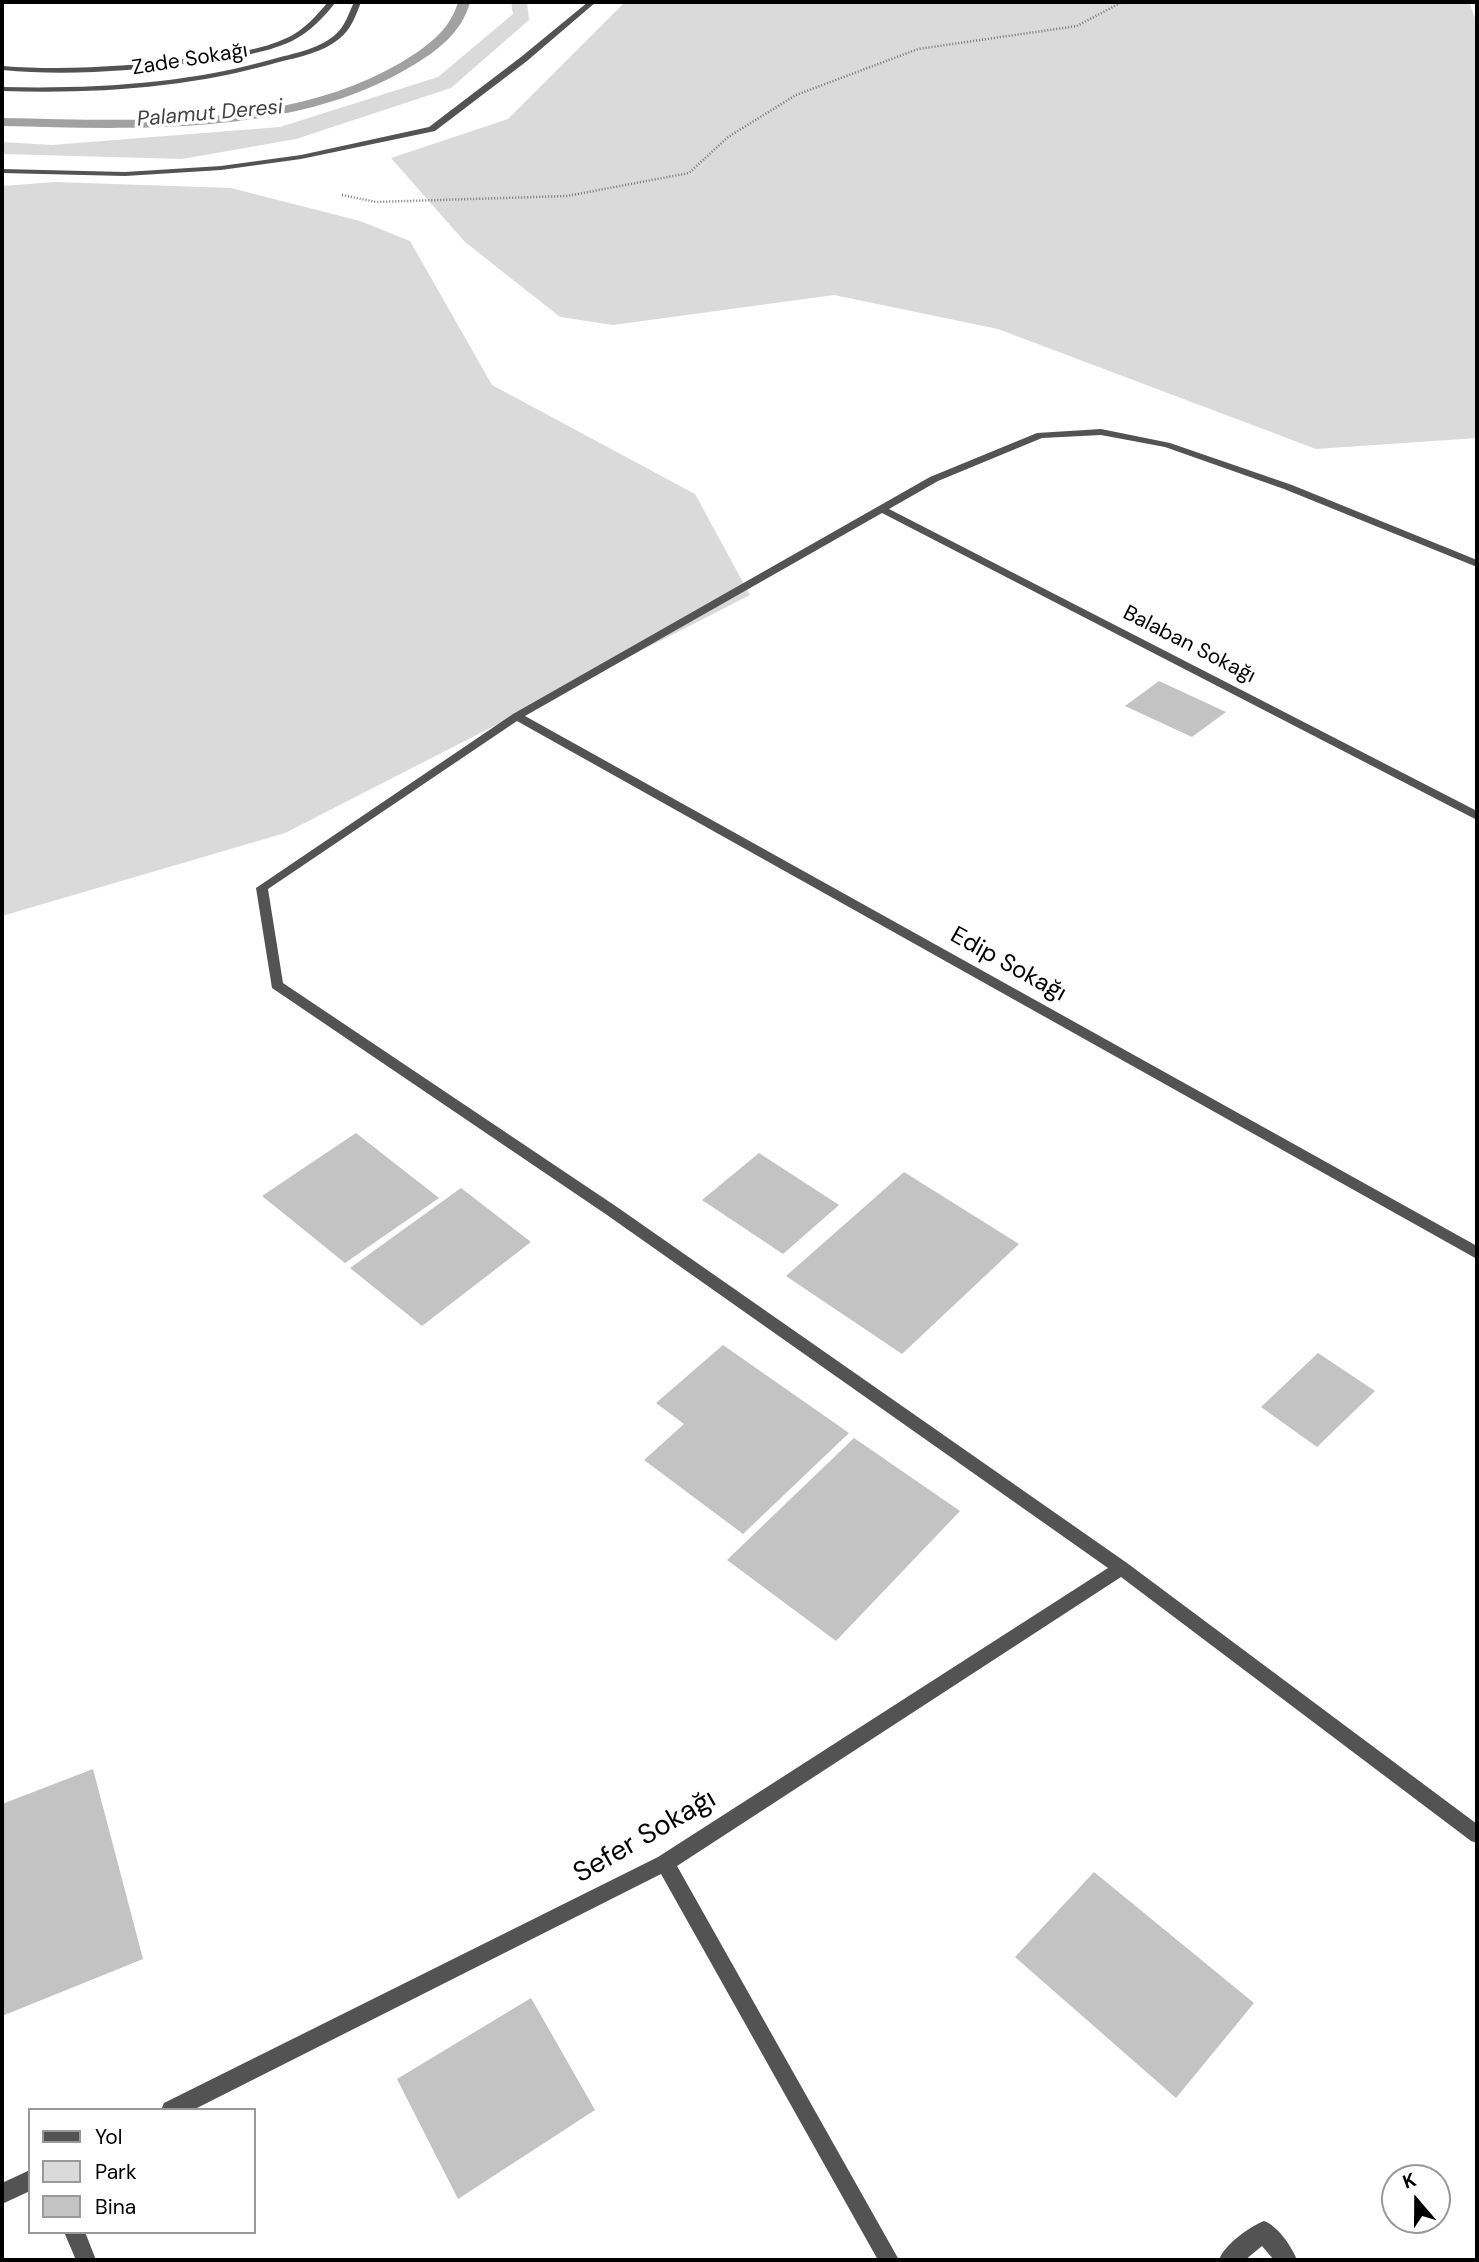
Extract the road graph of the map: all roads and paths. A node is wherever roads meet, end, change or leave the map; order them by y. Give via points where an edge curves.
1 (332, 2) edge
2 (356, 2) edge
3 (592, 2) edge
4 (1122, 2) edge
5 (2, 68) edge
6 (2, 89) edge
7 (2, 171) edge
8 (338, 194) dead end
9 (883, 509) junction
10 (1477, 564) edge
11 (517, 716) junction
12 (1477, 816) edge
13 (1477, 1253) edge
14 (1121, 1569) junction
15 (1477, 1835) edge
16 (666, 1863) junction
17 (175, 2108) edge
18 (28, 2181) edge
19 (2, 2194) edge
20 (75, 2234) edge
21 (86, 2260) edge
22 (889, 2260) edge
23 (1229, 2260) edge
24 (1287, 2260) edge

1 - 5 street via 314,25 284,42 233,55 97,69
2 - 6 street, Zade Sokağı via 341,34 265,65 134,87
3 - 7 street via 432,129 221,168 125,174
4 - 8 path via 1077,26 918,49 796,95 728,137 689,173 568,196 376,202
9 - 10 street via 934,480 1040,436 1101,432 1167,445 1288,487
9 - 11 street
9 - 12 street, Balaban Sokağı
11 - 13 street, Edip Sokağı
11 - 14 street via 261,888 277,985 612,1211
14 - 15 street
14 - 16 street, Sefer Sokağı
16 - 17 street, Sefer Sokağı
16 - 22 street
18 - 19 street
20 - 21 street
23 - 24 street via 1264,2231

